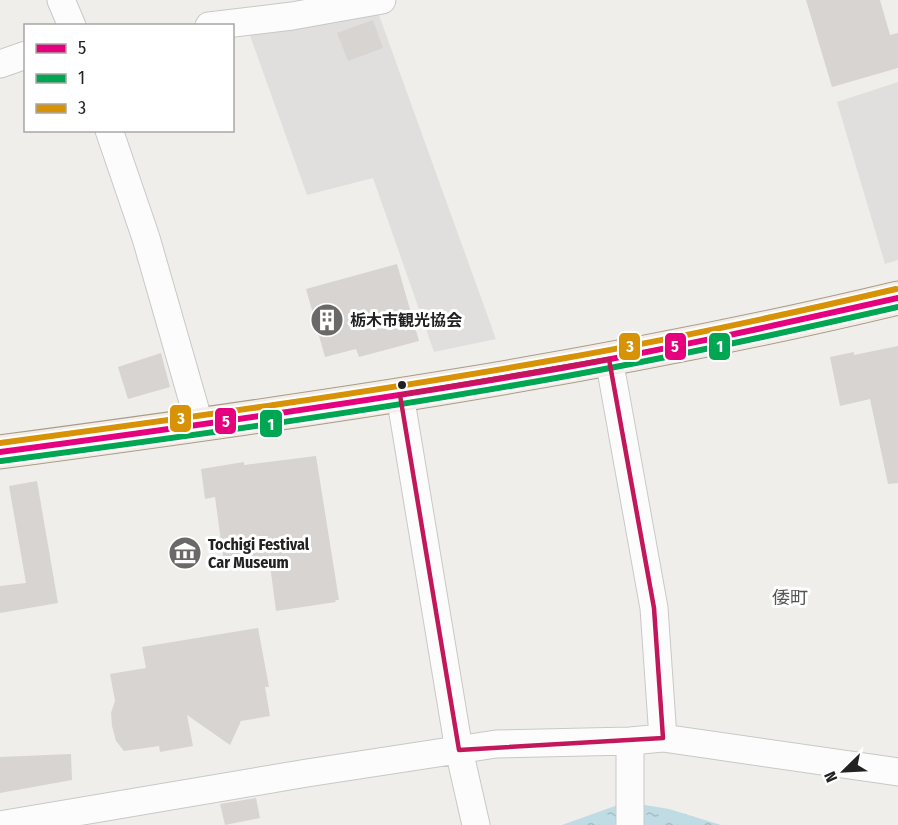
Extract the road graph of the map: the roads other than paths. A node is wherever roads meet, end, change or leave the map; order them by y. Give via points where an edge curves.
1 (61, 0) edge
2 (382, 0) edge
3 (71, 24) edge
4 (225, 24) edge
5 (24, 56) edge
6 (0, 64) edge
7 (110, 132) edge
8 (898, 298) edge
9 (609, 359) junction
10 (400, 395) junction
11 (200, 426) junction
12 (0, 452) edge
13 (663, 738) junction
14 (630, 741) junction
15 (459, 750) junction
16 (898, 772) edge
17 (0, 825) edge
18 (476, 825) edge
19 (630, 825) edge

1 - 3 street
2 - 4 street
5 - 6 street
7 - 11 street via 146,238
8 - 9 main road
9 - 10 main road
9 - 13 street via 654,608
10 - 11 main road
10 - 15 street
11 - 12 main road
13 - 14 street
13 - 16 street
14 - 15 street via 496,744
14 - 19 street
15 - 17 street
15 - 18 street

